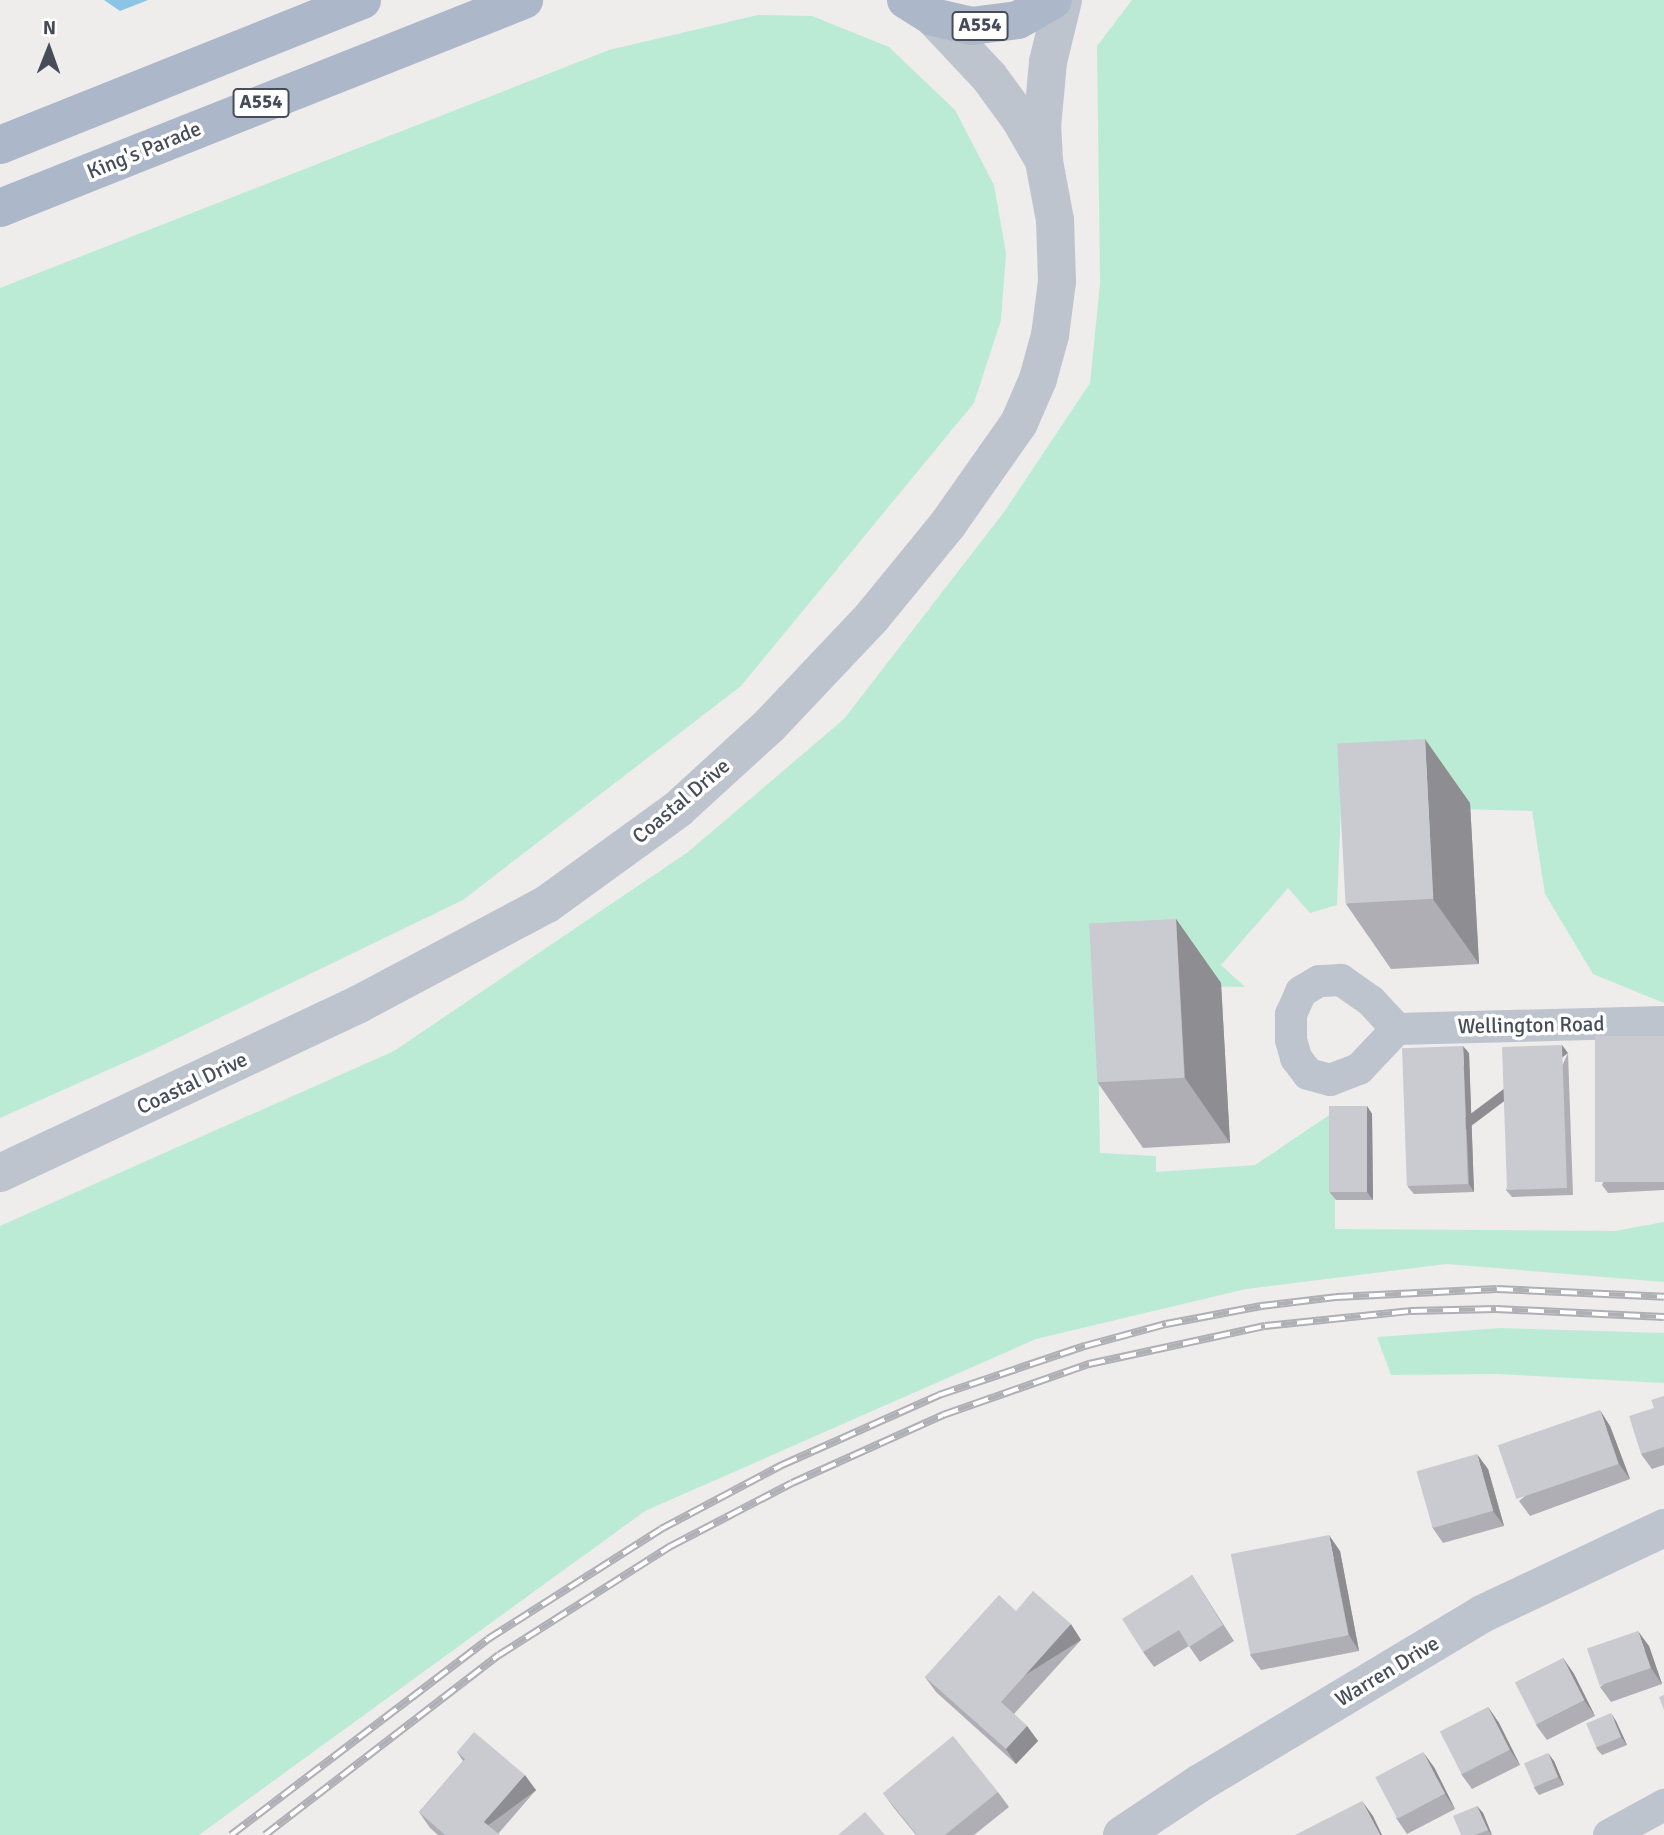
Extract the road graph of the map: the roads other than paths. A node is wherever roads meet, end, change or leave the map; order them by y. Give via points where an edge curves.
1 (362, 0) edge
2 (524, 0) edge
3 (1053, 0) edge
4 (1063, 0) edge
5 (920, 8) edge
6 (0, 145) edge
7 (1044, 161) junction
8 (0, 208) edge
9 (1664, 1021) edge
10 (1397, 1029) dead end
11 (0, 1172) edge
12 (1664, 1528) edge
13 (1664, 1805) edge
14 (1122, 1835) edge
15 (1609, 1835) edge

1 - 6 main road
2 - 8 main road, King's Parade / A554
3 - 5 main road, A554 via 1018,20 971,26
4 - 7 street, Coastal Drive via 1048,62
5 - 7 street, Coastal Drive via 990,78
7 - 11 street, Coastal Drive via 1055,220 1056,282 1050,335 1019,423 948,524 873,617 770,725 678,809 547,904 359,1004
9 - 10 street, Wellington Road
12 - 14 street, Warren Drive via 1482,1614 1200,1783
13 - 15 street

